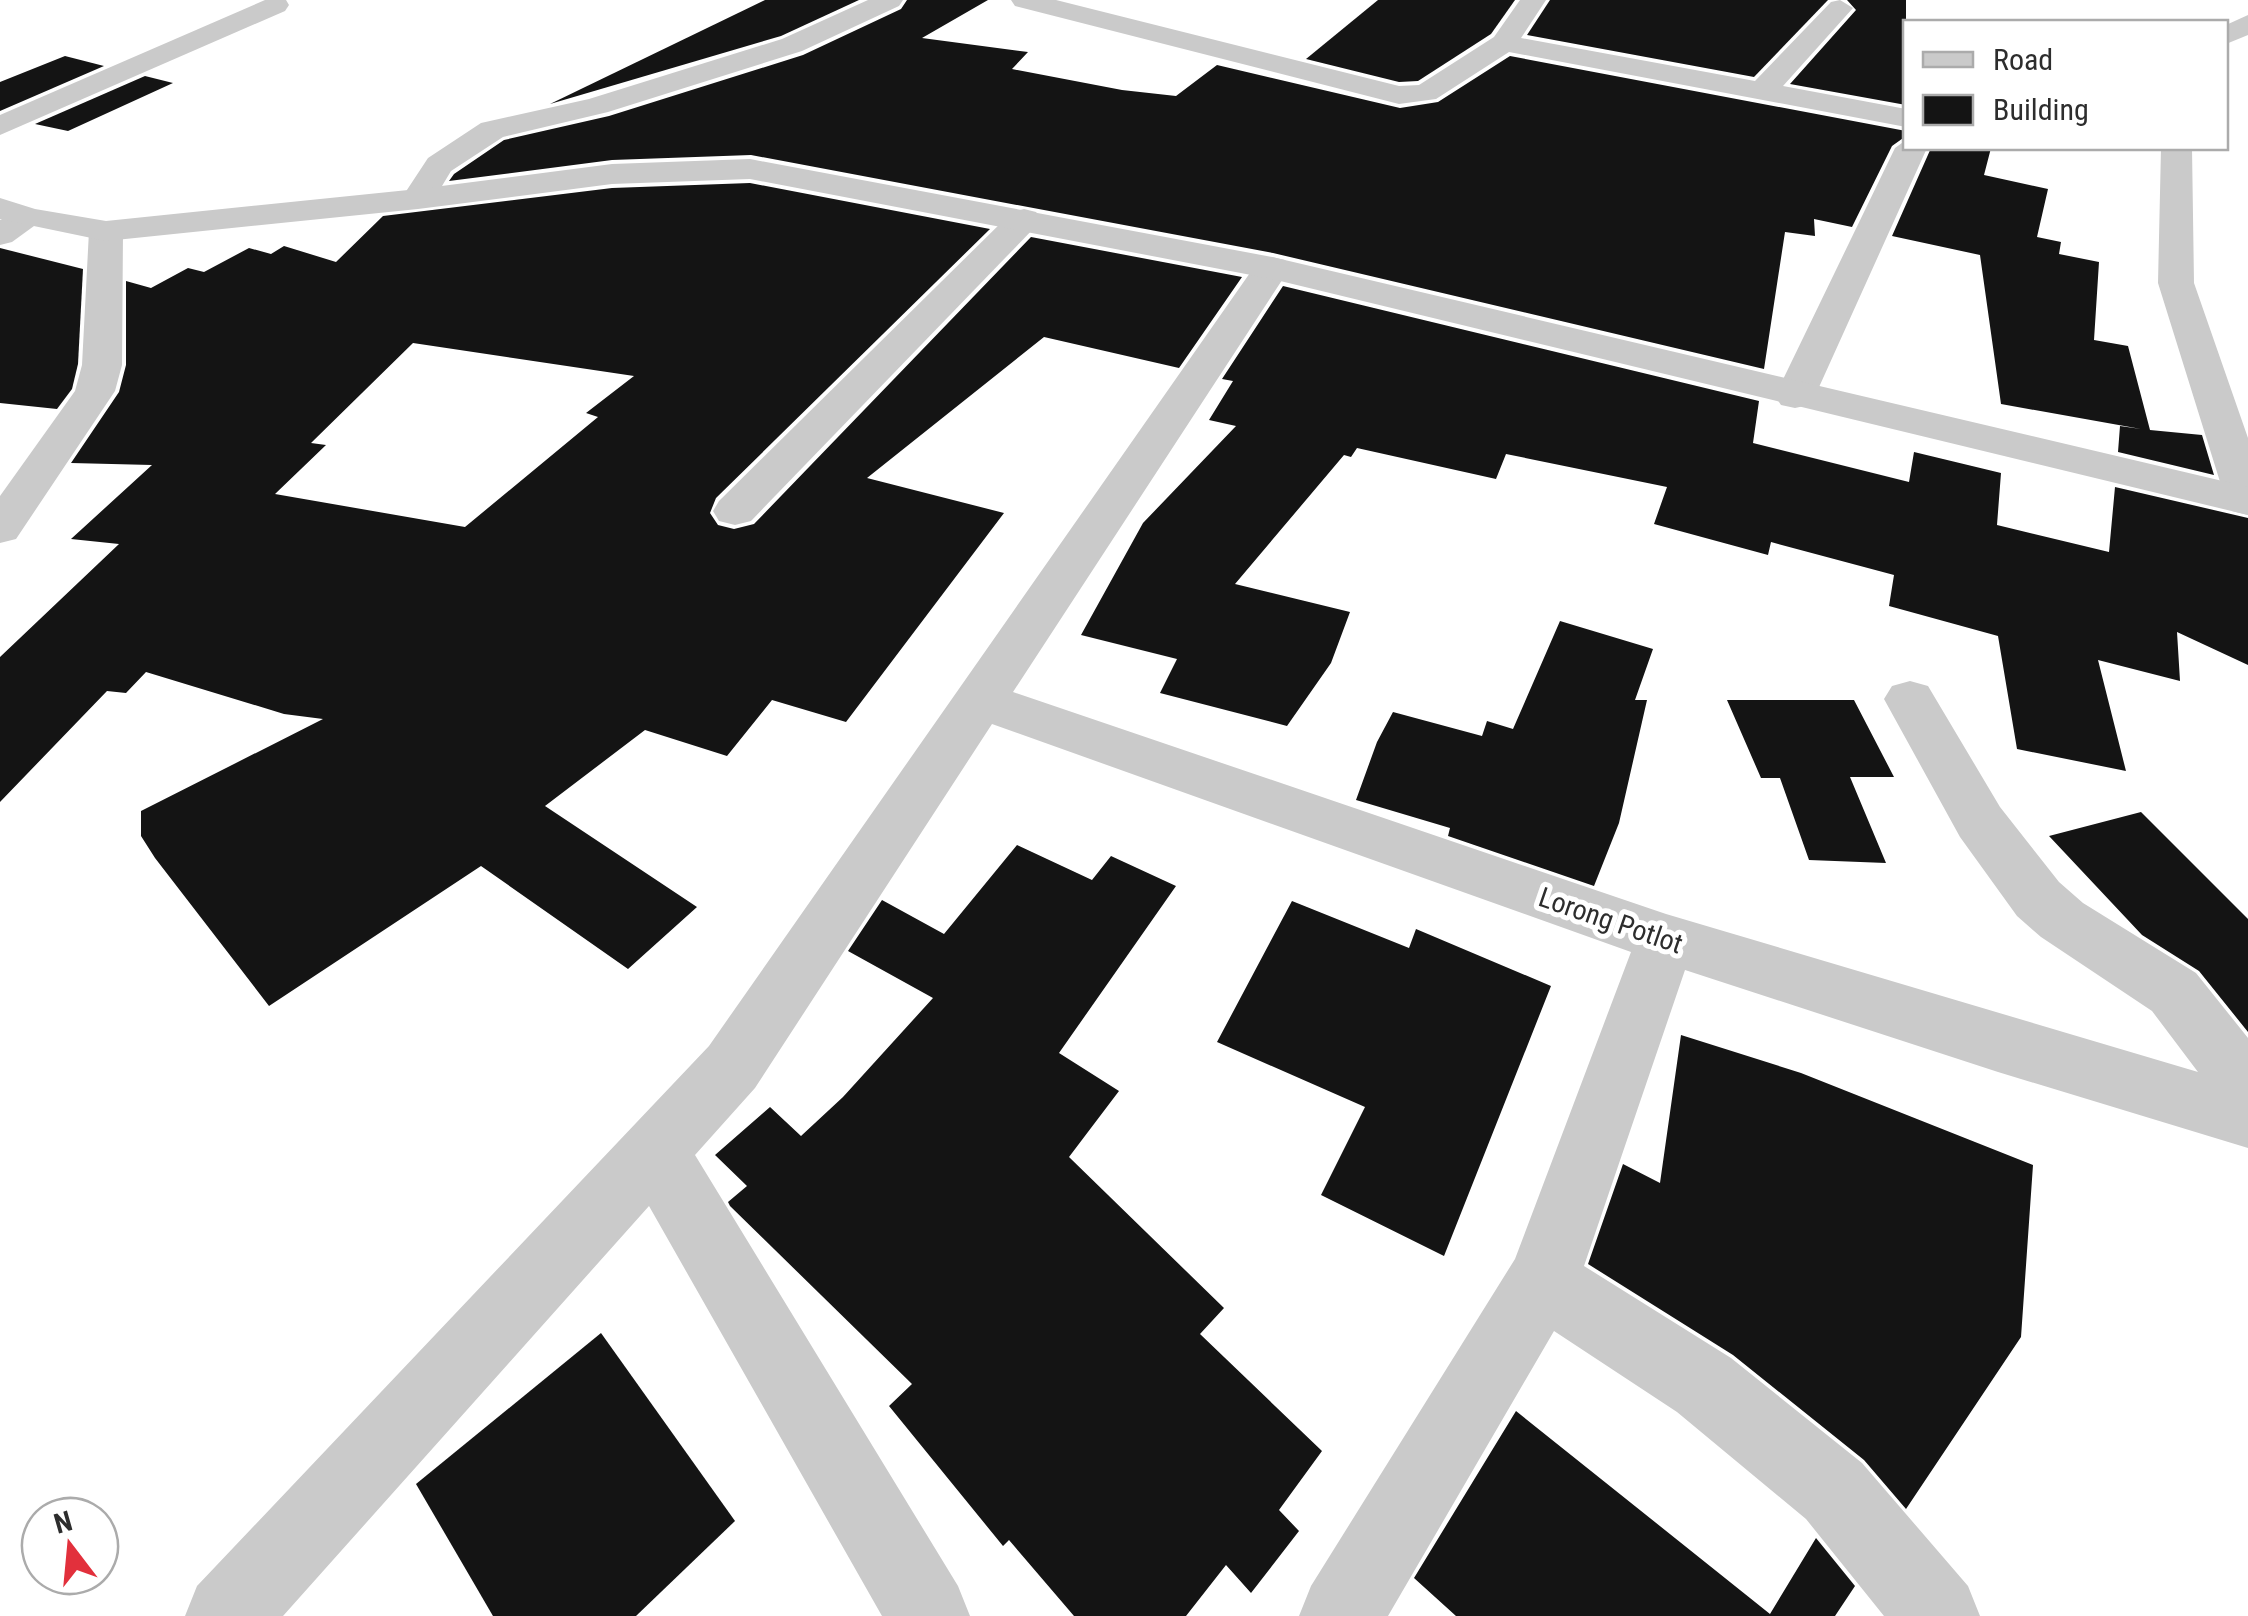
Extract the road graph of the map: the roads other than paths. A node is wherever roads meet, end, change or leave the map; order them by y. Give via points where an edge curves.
1 (890, 0) edge
2 (1024, 0) edge
3 (1532, 0) edge
4 (276, 5) dead end
5 (1840, 8) dead end
6 (1504, 43) junction
7 (1762, 91) junction
8 (1903, 117) edge
9 (0, 126) edge
10 (1910, 150) edge
11 (2176, 150) edge
12 (418, 199) junction
13 (1024, 220) junction
14 (9, 221) edge
15 (106, 231) junction
16 (1272, 268) junction
17 (1795, 396) junction
18 (2248, 501) edge
19 (735, 511) dead end
20 (0, 528) edge
21 (1910, 699) dead end
22 (980, 700) junction
23 (1666, 939) junction
24 (2248, 1088) edge
25 (2248, 1117) edge
26 (655, 1151) junction
27 (1543, 1281) junction
28 (227, 1616) edge
29 (928, 1616) edge
30 (1341, 1616) edge
31 (1938, 1616) edge

1 - 12 street via 792,45 597,106 492,130 439,164
2 - 6 street via 1399,95 1426,93
3 - 6 street
4 - 9 street
5 - 7 street
6 - 7 street
7 - 8 street
10 - 17 street
11 - 18 street via 2176,283
12 - 13 street via 612,174 750,169
12 - 15 street
13 - 16 street
13 - 19 street
14 - 15 street
15 - 20 street via 96,392
16 - 17 street
16 - 22 street
17 - 18 street
21 - 24 street via 1980,822 2038,898 2174,992
22 - 23 street, Lorong Potlot
22 - 26 street via 732,1068
23 - 25 street, Lorong Potlot
23 - 27 street
26 - 28 street
26 - 29 street
27 - 30 street
27 - 31 street via 1704,1385 1834,1491

